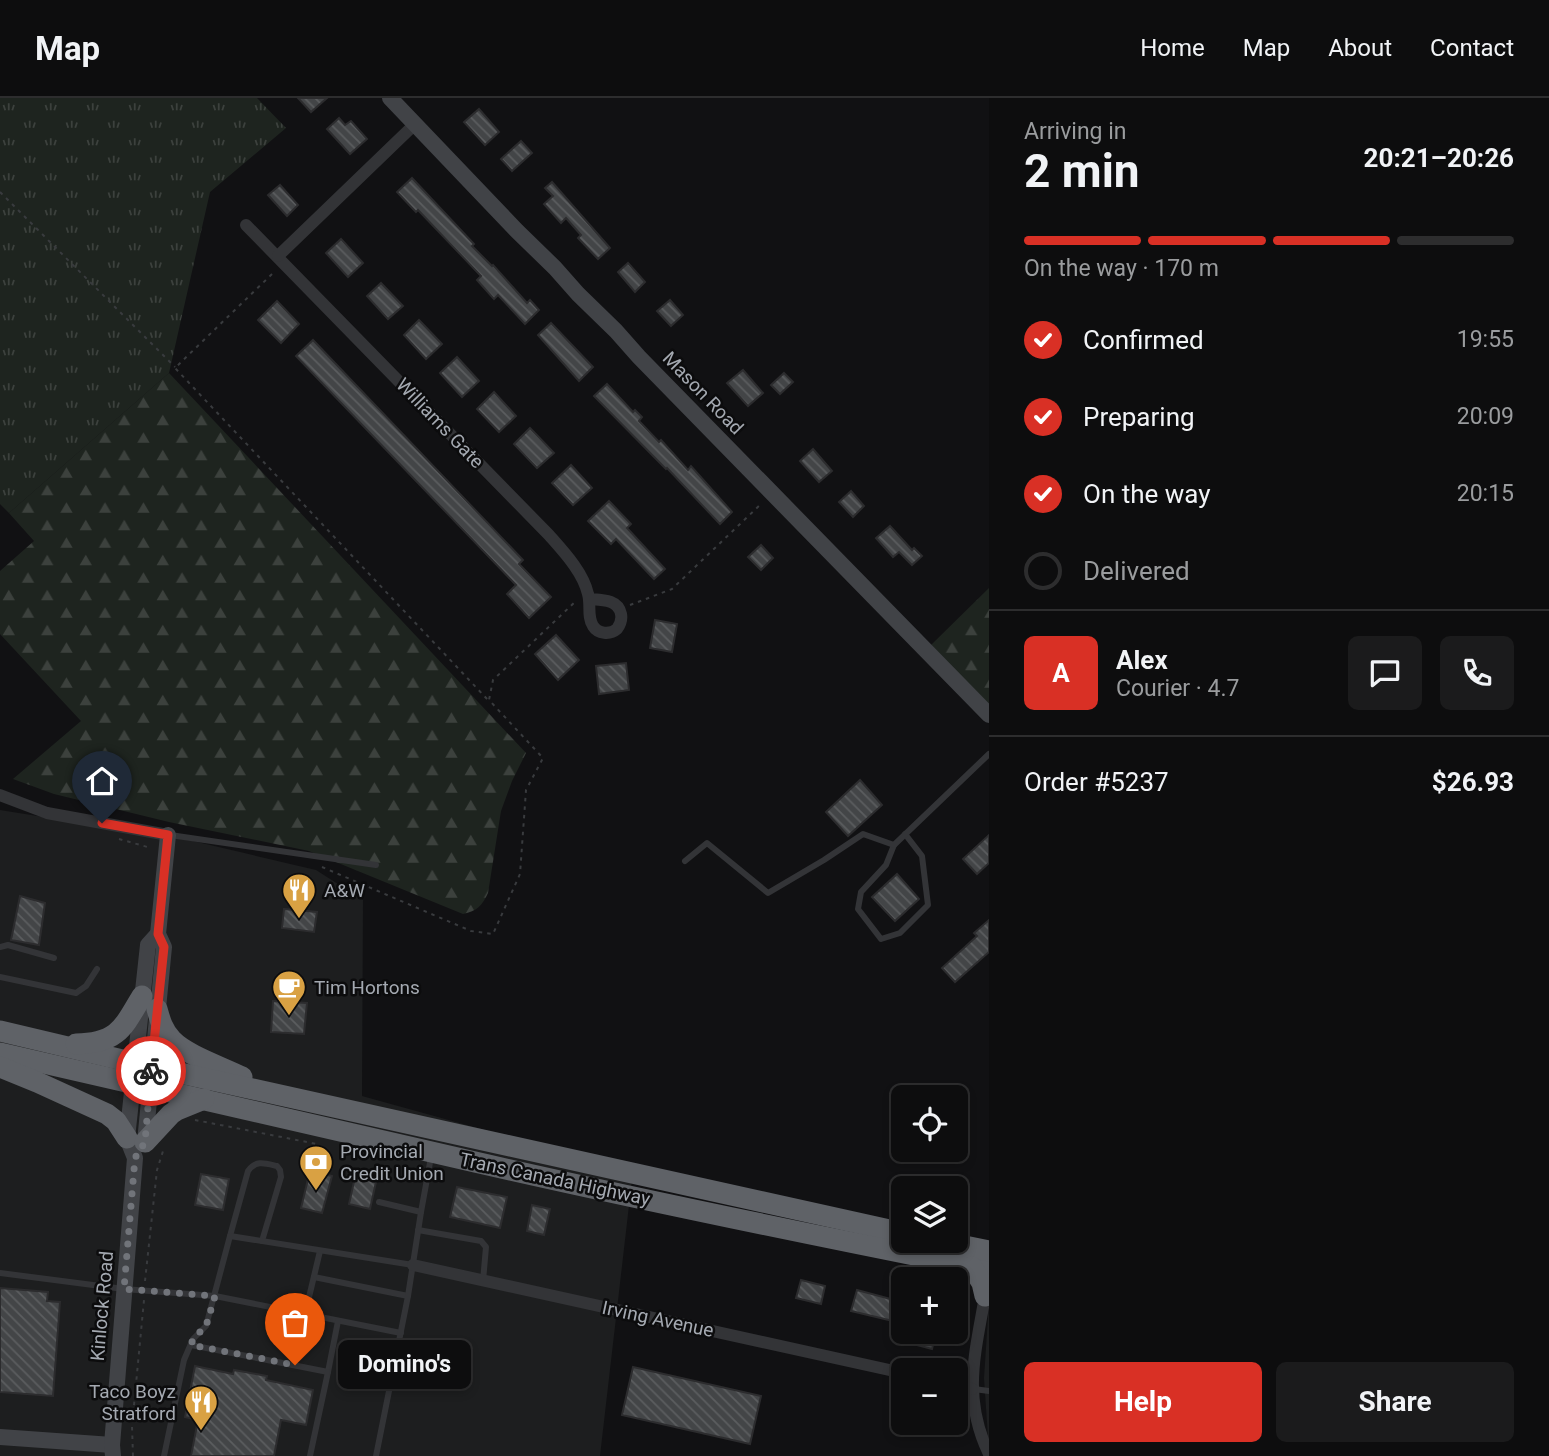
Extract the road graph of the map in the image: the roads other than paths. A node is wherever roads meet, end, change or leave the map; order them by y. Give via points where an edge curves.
1 (390, 98) edge
2 (415, 124) junction
3 (246, 225) dead end
4 (278, 256) junction
5 (589, 597) junction
6 (989, 715) edge
7 (989, 754) edge
8 (0, 795) edge
9 (905, 834) junction
10 (168, 835) junction
11 (894, 845) junction
12 (685, 861) dead end
13 (376, 865) dead end
14 (0, 947) edge
15 (54, 958) dead end
16 (97, 969) dead end
17 (0, 977) edge
18 (150, 1002) junction
19 (0, 1031) edge
20 (58, 1045) junction
21 (0, 1053) edge
22 (0, 1067) edge
23 (142, 1074) junction
24 (275, 1093) junction
25 (204, 1099) junction
26 (136, 1146) junction
27 (432, 1152) junction
28 (379, 1202) dead end
29 (421, 1212) junction
30 (418, 1230) junction
31 (891, 1230) edge
32 (230, 1237) junction
33 (262, 1241) junction
34 (968, 1247) edge
35 (320, 1251) junction
36 (989, 1251) edge
37 (413, 1265) junction
38 (981, 1268) edge
39 (0, 1273) edge
40 (314, 1277) junction
41 (483, 1281) junction
42 (124, 1289) junction
43 (987, 1293) edge
44 (215, 1296) junction
45 (408, 1296) junction
46 (305, 1314) junction
47 (338, 1321) junction
48 (401, 1333) junction
49 (191, 1345) junction
50 (891, 1370) edge
51 (328, 1371) junction
52 (968, 1387) edge
53 (971, 1388) junction
54 (989, 1391) edge
55 (0, 1437) edge
56 (112, 1450) edge
57 (989, 1454) edge
58 (164, 1456) edge
59 (310, 1456) edge
60 (376, 1456) edge

1 - 2 street, Mason Road
2 - 4 street
2 - 6 street, Mason Road
3 - 4 street, Williams Gate
4 - 5 street, Williams Gate via 549,535 579,573
5 - 5 street, Williams Gate via 593,627 604,633 617,628 619,608
7 - 9 lane
8 - 10 street via 47,813
9 - 11 lane
9 - 11 lane via 922,856 928,905 900,933 881,939 858,909 861,892 886,865
10 - 13 lane
10 - 18 street, Kinlock Road via 158,934 164,947
11 - 12 lane via 863,834 768,893 707,843
14 - 15 lane via 8,945
16 - 17 lane via 76,993
18 - 20 highway via 97,1044
18 - 23 street, Kinlock Road
18 - 24 highway via 171,1039 183,1049
19 - 20 highway, Trans Canada Highway
20 - 23 highway, Trans Canada Highway
21 - 23 highway, Trans Canada Highway
22 - 26 highway via 107,1114
23 - 24 highway, Trans Canada Highway
23 - 25 highway, Trans Canada Highway
23 - 26 street, Kinlock Road
24 - 31 highway, Trans Canada Highway
25 - 26 highway via 177,1110
25 - 27 highway, Trans Canada Highway
26 - 42 street, Kinlock Road
27 - 29 lane
27 - 38 highway, Trans Canada Highway
28 - 29 lane
29 - 30 lane
30 - 37 lane
30 - 41 lane via 481,1241 486,1247
32 - 33 lane
32 - 33 lane via 248,1171 259,1162 277,1166 281,1177
32 - 44 lane
33 - 35 lane
34 - 36 highway
35 - 37 lane
35 - 40 lane
37 - 41 street, Irving Avenue
37 - 45 lane
38 - 43 highway
39 - 42 lane
40 - 45 lane
40 - 46 lane
41 - 50 street, Irving Avenue
42 - 44 lane
42 - 56 street, Kinlock Road
43 - 53 street
44 - 46 lane
44 - 49 lane via 206,1326
45 - 48 lane
46 - 47 lane
47 - 48 lane
47 - 51 lane
48 - 60 lane
49 - 51 lane
49 - 58 lane
51 - 59 lane
52 - 53 street
53 - 54 lane
53 - 57 street
55 - 56 street

